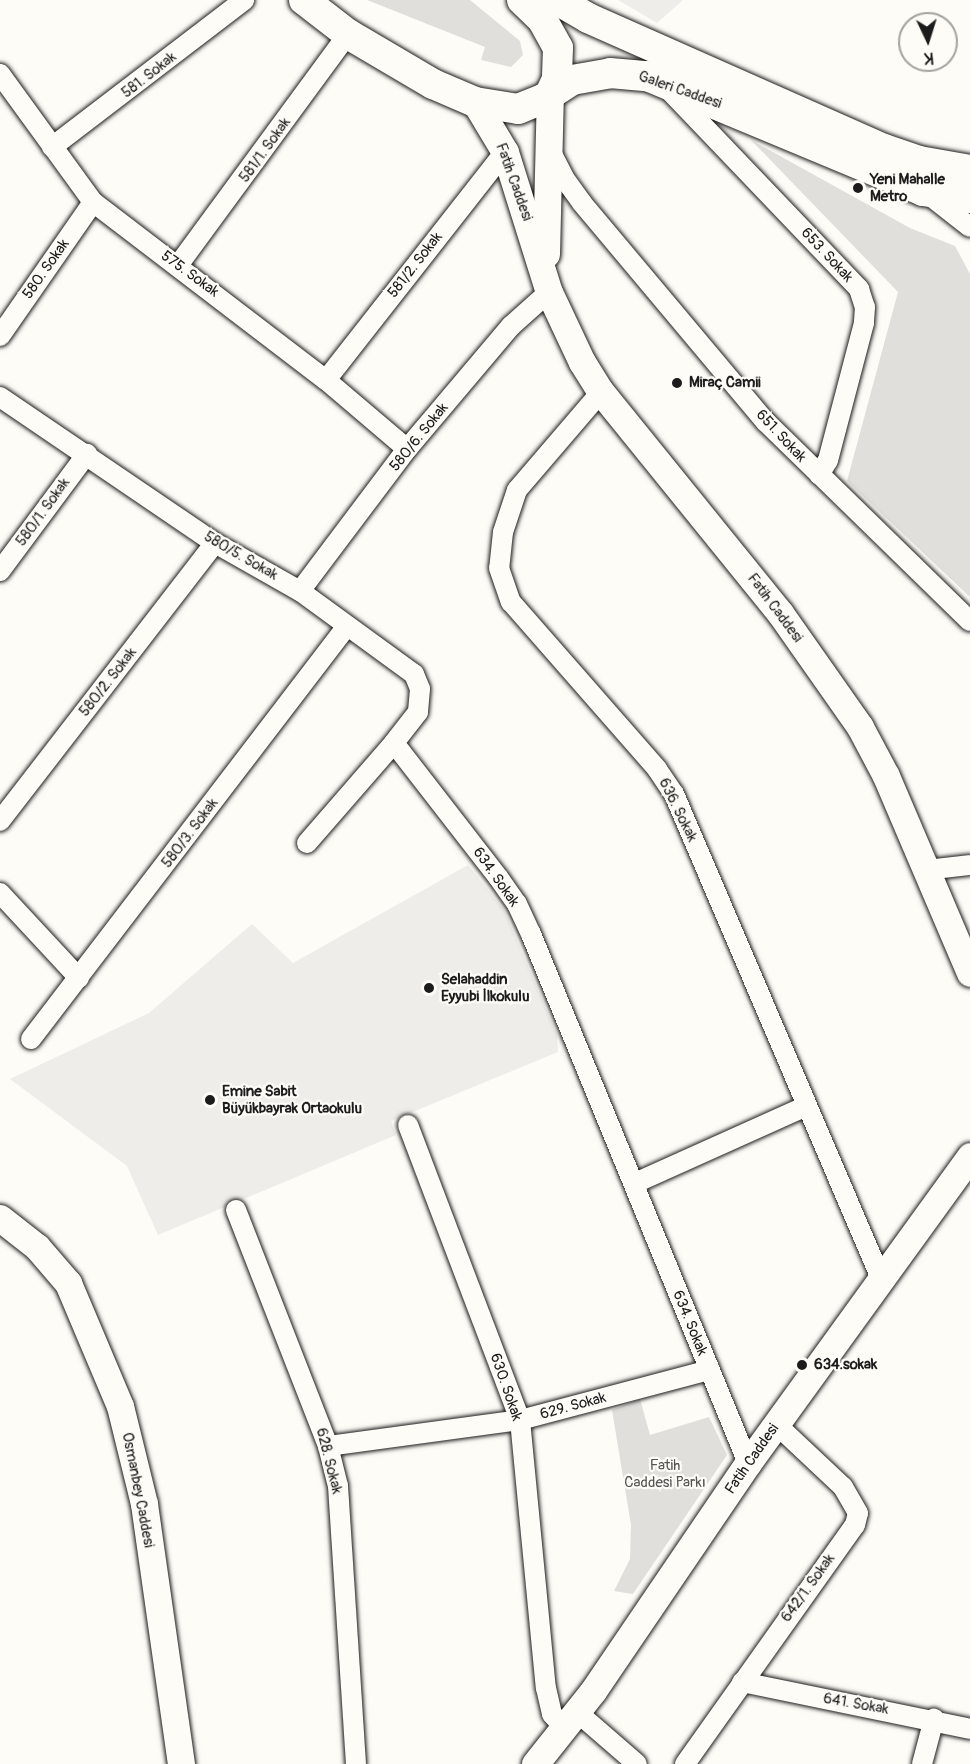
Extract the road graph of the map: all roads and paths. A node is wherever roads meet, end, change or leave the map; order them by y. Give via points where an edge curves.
1 (244, 0) edge
2 (304, 0) edge
3 (522, 0) edge
4 (557, 0) edge
5 (348, 34) junction
6 (0, 74) edge
7 (660, 80) junction
8 (550, 94) junction
9 (475, 102) junction
10 (549, 146) junction
11 (52, 147) junction
12 (506, 152) junction
13 (970, 170) edge
14 (923, 191) junction
15 (970, 198) edge
16 (93, 202) junction
17 (970, 227) edge
18 (179, 264) junction
19 (546, 280) junction
20 (0, 336) edge
21 (326, 380) junction
22 (601, 392) junction
23 (0, 397) edge
24 (407, 449) junction
25 (87, 454) junction
26 (819, 475) junction
27 (215, 543) junction
28 (0, 571) edge
29 (300, 591) junction
30 (970, 621) edge
31 (347, 626) junction
32 (394, 743) junction
33 (0, 821) edge
34 (307, 843) dead end
35 (970, 865) edge
36 (927, 870) junction
37 (0, 893) edge
38 (970, 973) edge
39 (80, 978) junction
40 (31, 1039) dead end
41 (806, 1106) junction
42 (408, 1125) dead end
43 (970, 1156) edge
44 (635, 1183) junction
45 (236, 1210) dead end
46 (0, 1218) edge
47 (0, 1240) edge
48 (38, 1249) junction
49 (882, 1281) junction
50 (709, 1370) junction
51 (520, 1420) junction
52 (776, 1424) junction
53 (328, 1446) junction
54 (748, 1463) junction
55 (742, 1682) junction
56 (934, 1719) junction
57 (571, 1720) junction
58 (970, 1729) edge
59 (182, 1764) edge
60 (356, 1764) edge
61 (535, 1764) edge
62 (637, 1764) edge
63 (685, 1764) edge
64 (922, 1764) edge

1 - 11 street, 581. Sokak
2 - 5 main road, Galeri Caddesi
3 - 8 main road via 554,35 559,63
4 - 13 main road, Galeri Caddesi via 588,18 884,149 919,161
5 - 9 main road, Galeri Caddesi via 434,84
5 - 18 street, 581/1. Sokak
6 - 11 street, 575. Sokak
7 - 8 main road, Galeri Caddesi via 610,73 572,80
7 - 14 main road, Galeri Caddesi
7 - 26 street, 653. Sokak via 859,289 865,307 864,323 828,460
8 - 9 main road, Galeri Caddesi via 518,109
8 - 10 main road, Fatih Caddesi
9 - 12 main road, Fatih Caddesi
10 - 19 main road, Fatih Caddesi
10 - 26 street, 651. Sokak via 564,178 582,203 766,422
11 - 16 street, 575. Sokak
12 - 19 main road, Fatih Caddesi
12 - 21 street, 581/2. Sokak
14 - 15 main road, Galeri Caddesi
14 - 17 street
16 - 18 street, 575. Sokak via 115,222
16 - 20 street, 580. Sokak
18 - 21 street, 575. Sokak
19 - 22 main road, Fatih Caddesi via 568,335
19 - 24 street, 580/6. Sokak
21 - 24 street, 575. Sokak
22 - 36 main road, Fatih Caddesi via 746,569 841,699 886,776
22 - 41 street, 636. Sokak via 517,490 503,532 499,568 511,602 657,769 674,794
23 - 25 street, 580/5. Sokak
24 - 29 street, 580/6. Sokak
25 - 27 street, 580/5. Sokak
25 - 28 street, 580/1. Sokak
26 - 30 street, 651. Sokak
27 - 29 street, 580/5. Sokak
27 - 33 street, 580/2. Sokak
29 - 31 street, 580/5. Sokak
31 - 32 street, 580/5. Sokak via 414,674 420,688 418,712
31 - 39 street, 580/3. Sokak
32 - 34 street
32 - 44 street, 634. Sokak via 517,904
35 - 36 street
36 - 38 main road, Fatih Caddesi
37 - 39 street
39 - 40 street, 580/3. Sokak
41 - 44 street
41 - 49 street, 636. Sokak
42 - 51 street, 630. Sokak
43 - 49 main road, Fatih Caddesi
44 - 50 street, 634. Sokak
45 - 53 street, 628. Sokak
46 - 48 main road, Osmanbey Caddesi
47 - 48 main road
48 - 59 main road, Osmanbey Caddesi via 68,1283 91,1332 134,1453
49 - 52 main road, Fatih Caddesi
50 - 51 street, 629. Sokak
50 - 54 street, 634. Sokak
51 - 53 street, 629. Sokak
51 - 57 street, 630. Sokak via 546,1688 552,1714
52 - 54 main road, Fatih Caddesi
52 - 55 street, 642/1. Sokak via 843,1486 858,1512 855,1525
53 - 60 street, 628. Sokak via 338,1486
54 - 57 main road, Fatih Caddesi
55 - 56 street, 641. Sokak
55 - 63 street, 642/1. Sokak
56 - 58 street, 641. Sokak
56 - 64 street
57 - 61 main road, Fatih Caddesi
57 - 62 street, 630. Sokak

